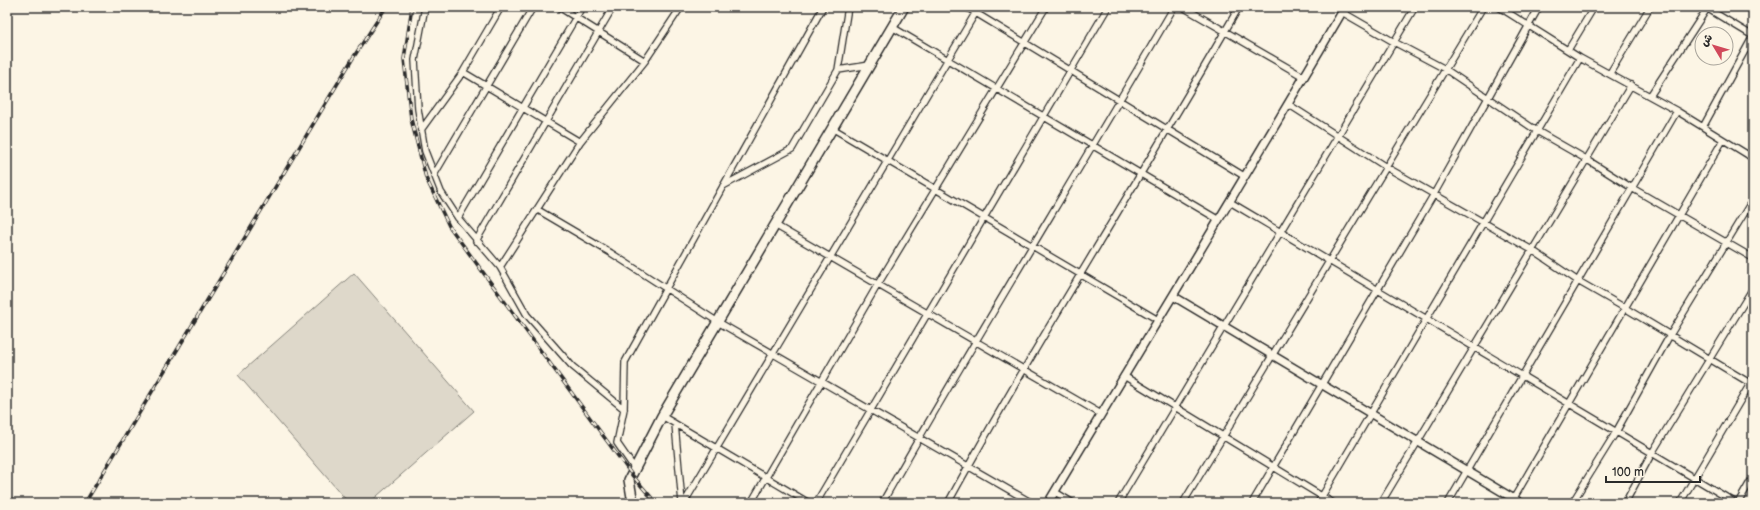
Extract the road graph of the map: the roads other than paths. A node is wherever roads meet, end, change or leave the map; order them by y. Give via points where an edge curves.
1 (425, 7) edge
2 (501, 7) edge
3 (533, 7) edge
4 (560, 7) edge
5 (582, 7) edge
6 (613, 7) edge
7 (681, 7) edge
8 (823, 7) edge
9 (848, 7) edge
10 (904, 7) edge
11 (966, 7) edge
12 (979, 7) edge
13 (1046, 7) edge
14 (1108, 7) edge
15 (1174, 7) edge
16 (1183, 7) edge
17 (1240, 7) edge
18 (1415, 7) edge
19 (1482, 7) edge
20 (1499, 7) edge
21 (1539, 7) edge
22 (1594, 7) edge
23 (1650, 7) edge
24 (1706, 7) edge
25 (1343, 9) edge
26 (976, 13) junction
27 (576, 17) junction
28 (1528, 26) junction
29 (892, 27) junction
30 (1225, 31) junction
31 (600, 32) junction
32 (1753, 36) edge
33 (1394, 42) junction
34 (1025, 43) junction
35 (1568, 50) junction
36 (1580, 58) junction
37 (948, 60) junction
38 (645, 61) junction
39 (870, 65) junction
40 (1445, 69) junction
41 (838, 70) junction
42 (1071, 71) junction
43 (464, 72) junction
44 (1610, 73) junction
45 (1304, 77) junction
46 (1630, 84) junction
47 (487, 86) junction
48 (996, 88) junction
49 (1650, 96) junction
50 (1488, 98) junction
51 (1120, 101) junction
52 (1288, 104) junction
53 (523, 107) junction
54 (1677, 112) junction
55 (1044, 116) junction
56 (547, 121) junction
57 (1703, 127) junction
58 (832, 128) junction
59 (421, 130) junction
60 (1168, 130) junction
61 (1537, 131) junction
62 (1337, 136) junction
63 (1723, 140) junction
64 (580, 142) junction
65 (1093, 145) junction
66 (1753, 148) edge
67 (1751, 157) edge
68 (1586, 159) junction
69 (888, 160) junction
70 (1386, 167) junction
71 (1141, 174) junction
72 (434, 175) junction
73 (1244, 176) junction
74 (722, 187) junction
75 (935, 188) junction
76 (1632, 188) junction
77 (1434, 194) junction
78 (1753, 199) edge
79 (1230, 202) junction
80 (538, 210) junction
81 (1679, 216) junction
82 (458, 218) junction
83 (984, 218) junction
84 (1220, 220) junction
85 (1483, 223) junction
86 (775, 224) junction
87 (1280, 232) junction
88 (476, 241) junction
89 (1727, 243) junction
90 (1033, 246) junction
91 (1532, 250) junction
92 (830, 257) junction
93 (1753, 258) edge
94 (1329, 261) junction
95 (500, 267) junction
96 (1080, 274) junction
97 (1578, 281) junction
98 (878, 284) junction
99 (665, 288) junction
100 (1753, 288) edge
101 (1377, 290) junction
102 (1173, 296) junction
103 (1625, 308) junction
104 (928, 313) junction
105 (1426, 319) junction
106 (1158, 320) junction
107 (718, 322) junction
108 (1224, 326) junction
109 (1670, 334) junction
110 (975, 341) junction
111 (1474, 347) junction
112 (773, 354) junction
113 (1272, 355) junction
114 (1710, 359) junction
115 (1024, 370) junction
116 (1124, 376) junction
117 (1522, 376) junction
118 (822, 382) junction
119 (1752, 383) edge
120 (1322, 384) junction
121 (1569, 404) junction
122 (1175, 407) junction
123 (624, 409) junction
124 (870, 410) junction
125 (1101, 414) junction
126 (1370, 414) junction
127 (662, 416) junction
128 (675, 424) junction
129 (1616, 432) junction
130 (1223, 436) junction
131 (919, 438) junction
132 (1418, 442) junction
133 (716, 448) junction
134 (1652, 453) junction
135 (968, 466) junction
136 (1273, 466) junction
137 (635, 469) junction
138 (1467, 471) junction
139 (1753, 477) edge
140 (766, 478) junction
141 (1695, 478) junction
142 (1055, 492) junction
143 (1322, 496) junction
144 (1512, 501) edge
145 (633, 503) edge
146 (683, 503) edge
147 (751, 503) edge
148 (809, 503) edge
149 (816, 503) edge
150 (882, 503) edge
151 (948, 503) edge
152 (1032, 503) edge
153 (1048, 503) edge
154 (1073, 503) edge
155 (1118, 503) edge
156 (1182, 503) edge
157 (1252, 503) edge
158 (1318, 503) edge
159 (1333, 503) edge
160 (1381, 503) edge
161 (1448, 503) edge
162 (1521, 503) edge
163 (1572, 503) edge
164 (1625, 503) edge
165 (1680, 503) edge
166 (1737, 503) edge

1 - 59 street via 416,60
2 - 43 street
3 - 47 street
4 - 27 street
5 - 27 street
6 - 31 street
7 - 38 street
8 - 74 street
9 - 41 street
10 - 29 main road
11 - 26 street
12 - 26 street
13 - 34 street
14 - 42 street
15 - 51 street
16 - 30 street
17 - 30 street
18 - 33 street
19 - 40 street
20 - 28 street
21 - 28 street
22 - 35 street
23 - 44 street
24 - 32 street
24 - 49 street
25 - 33 street
25 - 45 street
26 - 34 street
26 - 37 street
27 - 31 street
27 - 53 street
28 - 35 street
28 - 50 street
29 - 37 street
29 - 39 main road
30 - 45 street
30 - 60 street
31 - 38 street
31 - 56 street
32 - 57 street
33 - 40 street
33 - 62 street
34 - 42 street
34 - 48 street
35 - 36 street
36 - 44 street
36 - 61 street
37 - 48 street
37 - 69 street
38 - 64 street
39 - 41 street
39 - 58 main road
40 - 50 street
40 - 70 street
41 - 74 street via 792,149
42 - 51 street
42 - 55 street
43 - 47 street
43 - 59 street
44 - 46 street
45 - 52 street
46 - 49 street
46 - 68 street
47 - 53 street
47 - 72 street
48 - 55 street
48 - 75 street
49 - 54 street
50 - 61 street
50 - 77 street
51 - 60 street
51 - 65 street
52 - 62 street
52 - 73 street
53 - 56 street
53 - 82 street
54 - 57 street
54 - 76 street
55 - 65 street
55 - 83 street
56 - 64 street
56 - 88 street
57 - 63 street
58 - 69 street
58 - 86 main road
59 - 72 street via 424,151
60 - 71 street
60 - 73 street
61 - 68 street
61 - 85 street
62 - 70 street
62 - 87 street
63 - 67 street
63 - 81 street
64 - 80 street
65 - 71 street
65 - 90 street
66 - 67 street
68 - 76 street
68 - 91 street
69 - 75 street
69 - 92 street
70 - 77 street
70 - 94 street
71 - 84 street
71 - 96 street
72 - 82 street via 441,192
73 - 79 street
74 - 99 street
75 - 83 street
75 - 98 street
76 - 81 street
76 - 97 street
77 - 85 street
77 - 101 street
78 - 89 street
79 - 84 street
79 - 87 street
80 - 95 street
80 - 99 street
81 - 89 street
81 - 103 street
82 - 88 street
83 - 90 street
83 - 104 street
84 - 102 street
85 - 91 street
85 - 105 street
86 - 92 street
86 - 107 main road
87 - 94 street
87 - 108 street
88 - 95 street
89 - 93 street
89 - 109 street
90 - 96 street
90 - 110 street
91 - 97 street
91 - 111 street
92 - 98 street
92 - 112 street
94 - 101 street
94 - 113 street
95 - 123 street via 527,315 572,366
96 - 106 street
96 - 115 street
97 - 103 street
97 - 117 street
98 - 104 street
98 - 118 street
99 - 107 street
99 - 123 street via 625,362
100 - 114 street
101 - 105 street
101 - 120 street
102 - 106 street
102 - 108 street
103 - 109 street
103 - 121 street
104 - 110 street
104 - 124 street
105 - 111 street
105 - 126 street
106 - 116 street
107 - 112 street
107 - 127 main road
108 - 113 street
108 - 122 street
109 - 114 street
109 - 129 street
110 - 115 street
110 - 131 street
111 - 117 street
111 - 132 street
112 - 118 street
112 - 133 street
113 - 120 street
113 - 130 street
114 - 119 street
114 - 134 street
115 - 125 street
115 - 135 street
116 - 122 street
116 - 125 street
117 - 121 street
117 - 138 street
118 - 124 street
118 - 140 street
119 - 141 street
120 - 126 street
120 - 136 street
121 - 129 street
121 - 144 street
122 - 130 street
122 - 155 street
123 - 137 street via 617,443
124 - 131 street
124 - 149 street
125 - 142 street
126 - 132 street
126 - 143 street
127 - 128 street
127 - 137 main road
128 - 133 street
128 - 146 street
129 - 134 street
129 - 163 street
130 - 136 street
130 - 156 street
131 - 135 street
131 - 150 street
132 - 138 street
132 - 160 street
133 - 140 street
133 - 146 street
134 - 141 street
134 - 164 street
135 - 151 street
135 - 152 street
136 - 143 street
136 - 157 street
137 - 145 main road via 629,480
138 - 144 street
138 - 161 street
139 - 166 street
140 - 147 street
140 - 148 street
141 - 165 street
141 - 166 street
142 - 153 street
142 - 154 street
143 - 158 street
143 - 159 street
144 - 162 street

